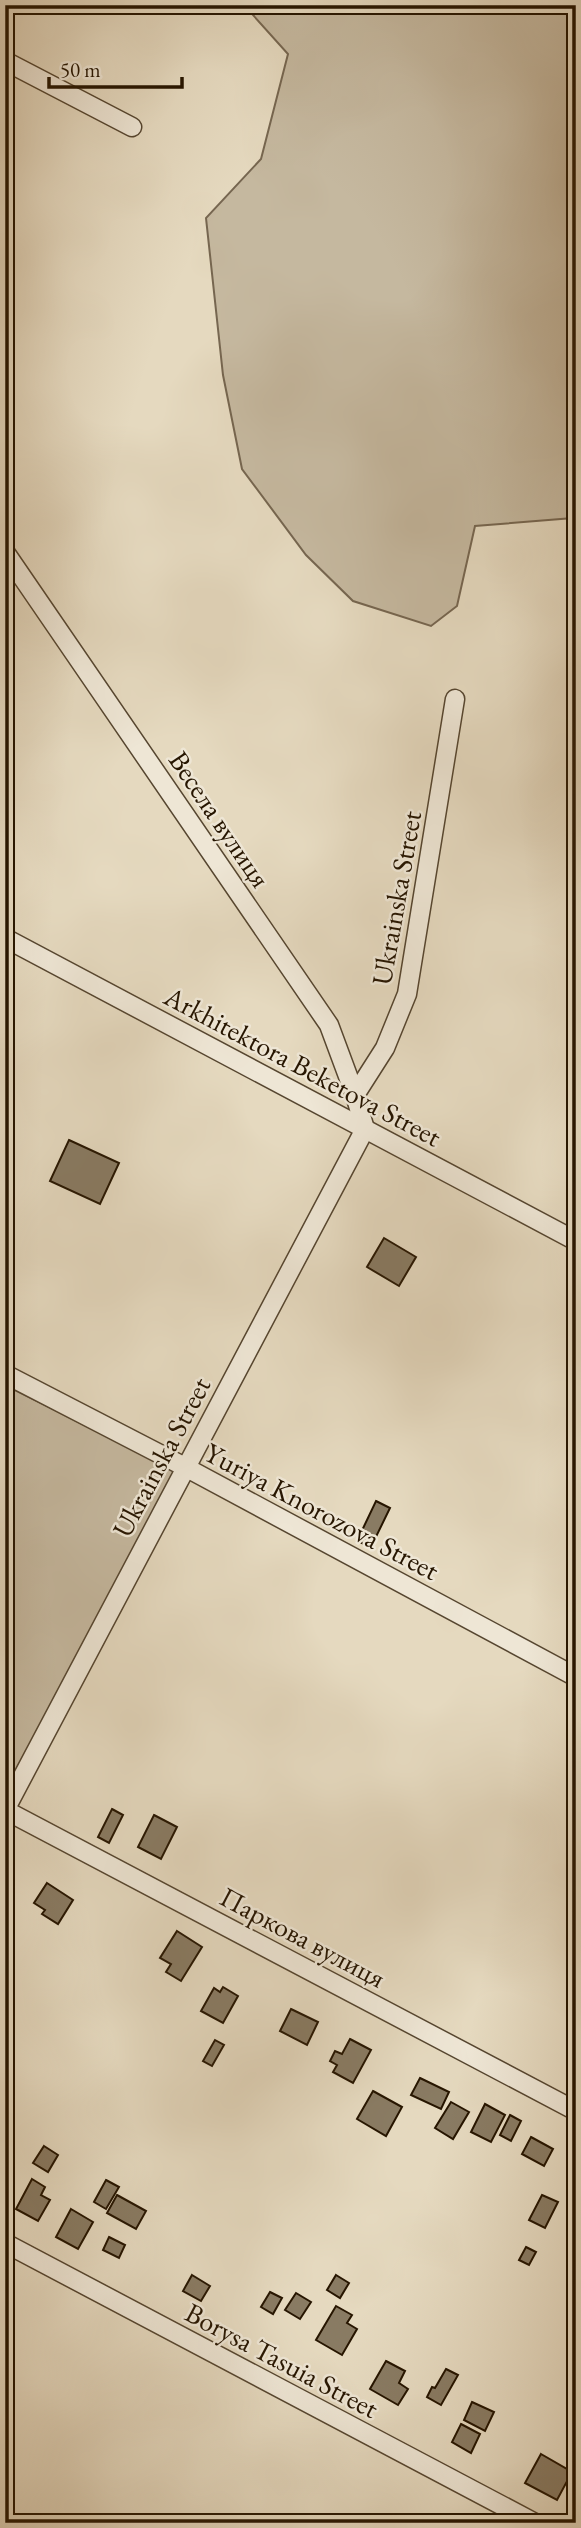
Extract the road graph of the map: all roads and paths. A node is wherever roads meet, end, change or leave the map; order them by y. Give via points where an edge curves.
1 (5, 61) edge
2 (132, 127) dead end
3 (5, 551) edge
4 (455, 699) dead end
5 (5, 938) edge
6 (355, 1094) junction
7 (365, 1129) junction
8 (576, 1241) edge
9 (5, 1374) edge
10 (185, 1467) junction
11 (576, 1677) edge
12 (5, 1810) edge
13 (576, 2111) edge
14 (5, 2243) edge
15 (535, 2523) edge

1 - 2 street
3 - 6 street, Весела вулиця via 329,1026
4 - 6 street, Ukrainska Street via 407,994 385,1048
5 - 7 street, Arkhitektora Beketova Street
6 - 7 street, Весела вулиця
7 - 8 street, Arkhitektora Beketova Street
7 - 10 street, Ukrainska Street
9 - 10 street, Yuriya Knorozova Street
10 - 11 street, Yuriya Knorozova Street
10 - 12 street, Ukrainska Street
12 - 13 street, Паркова вулиця
14 - 15 street, Borysa Tasuia Street

